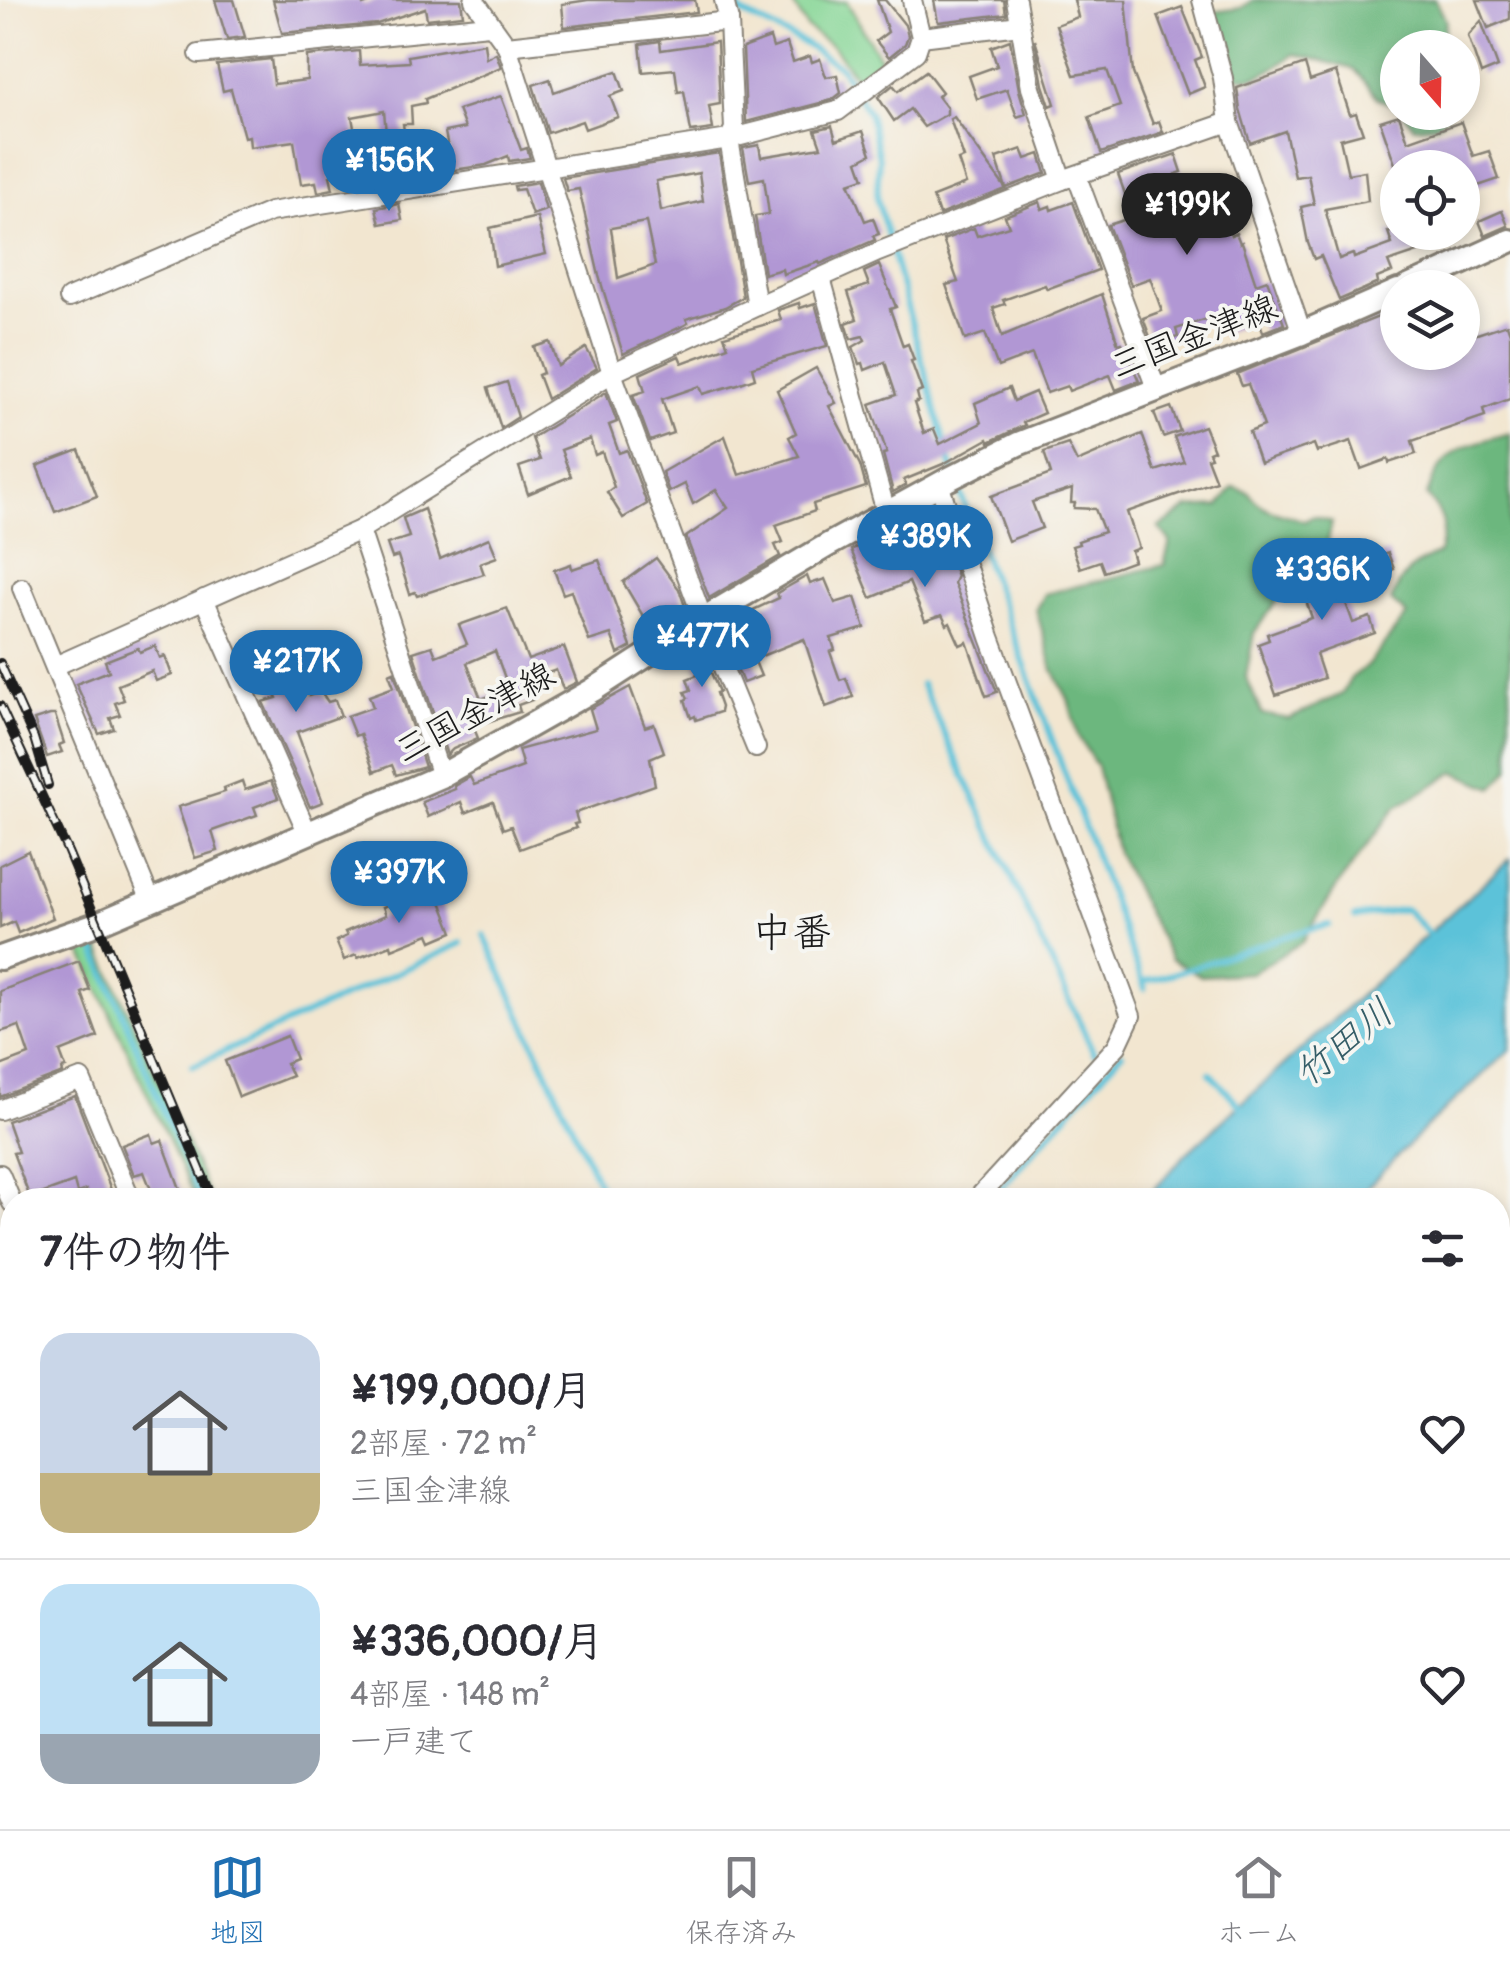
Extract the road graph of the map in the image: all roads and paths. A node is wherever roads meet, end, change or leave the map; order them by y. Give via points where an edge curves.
1 (474, 0) edge
2 (724, 0) edge
3 (912, 0) edge
4 (1016, 0) edge
5 (1202, 0) edge
6 (729, 21) junction
7 (1020, 24) junction
8 (489, 25) junction
9 (921, 37) junction
10 (507, 46) junction
11 (200, 54) dead end
12 (1229, 122) junction
13 (729, 139) junction
14 (548, 166) junction
15 (1070, 178) junction
16 (1510, 241) edge
17 (1446, 270) edge
18 (822, 278) junction
19 (70, 298) dead end
20 (1380, 299) edge
21 (757, 306) junction
22 (1302, 333) junction
23 (612, 374) junction
24 (1156, 388) junction
25 (950, 479) junction
26 (886, 512) junction
27 (360, 530) junction
28 (22, 588) dead end
29 (204, 599) junction
30 (703, 618) junction
31 (55, 666) junction
32 (756, 748) dead end
33 (440, 776) junction
34 (308, 834) junction
35 (151, 901) junction
36 (0, 958) edge
37 (0, 1110) edge
38 (127, 1188) edge
39 (987, 1188) edge

1 - 8 street
2 - 6 street
3 - 9 street
4 - 7 street
5 - 12 street
6 - 10 street
6 - 13 street
7 - 9 street
7 - 15 street via 1031,88
8 - 10 street
8 - 11 street
9 - 13 street via 916,52 838,111
10 - 14 street
12 - 15 street
12 - 22 street
13 - 14 street
13 - 21 street
14 - 19 street via 270,212
14 - 23 street
15 - 18 street
15 - 24 street
16 - 17 main road
18 - 21 street
18 - 26 street
20 - 22 main road, 三国金津線
21 - 23 street
22 - 24 main road, 三国金津線
23 - 27 street
23 - 30 street
24 - 25 main road, 三国金津線
25 - 26 main road, 三国金津線
25 - 39 street via 990,637 1131,1016 1117,1046
26 - 30 main road, 三国金津線
27 - 29 street
27 - 33 street
28 - 31 street
29 - 31 street
29 - 34 street
30 - 32 street
30 - 33 main road, 三国金津線
31 - 35 street
33 - 34 main road, 三国金津線
34 - 35 main road, 三国金津線
35 - 36 main road, 三国金津線
37 - 38 street via 81,1079

